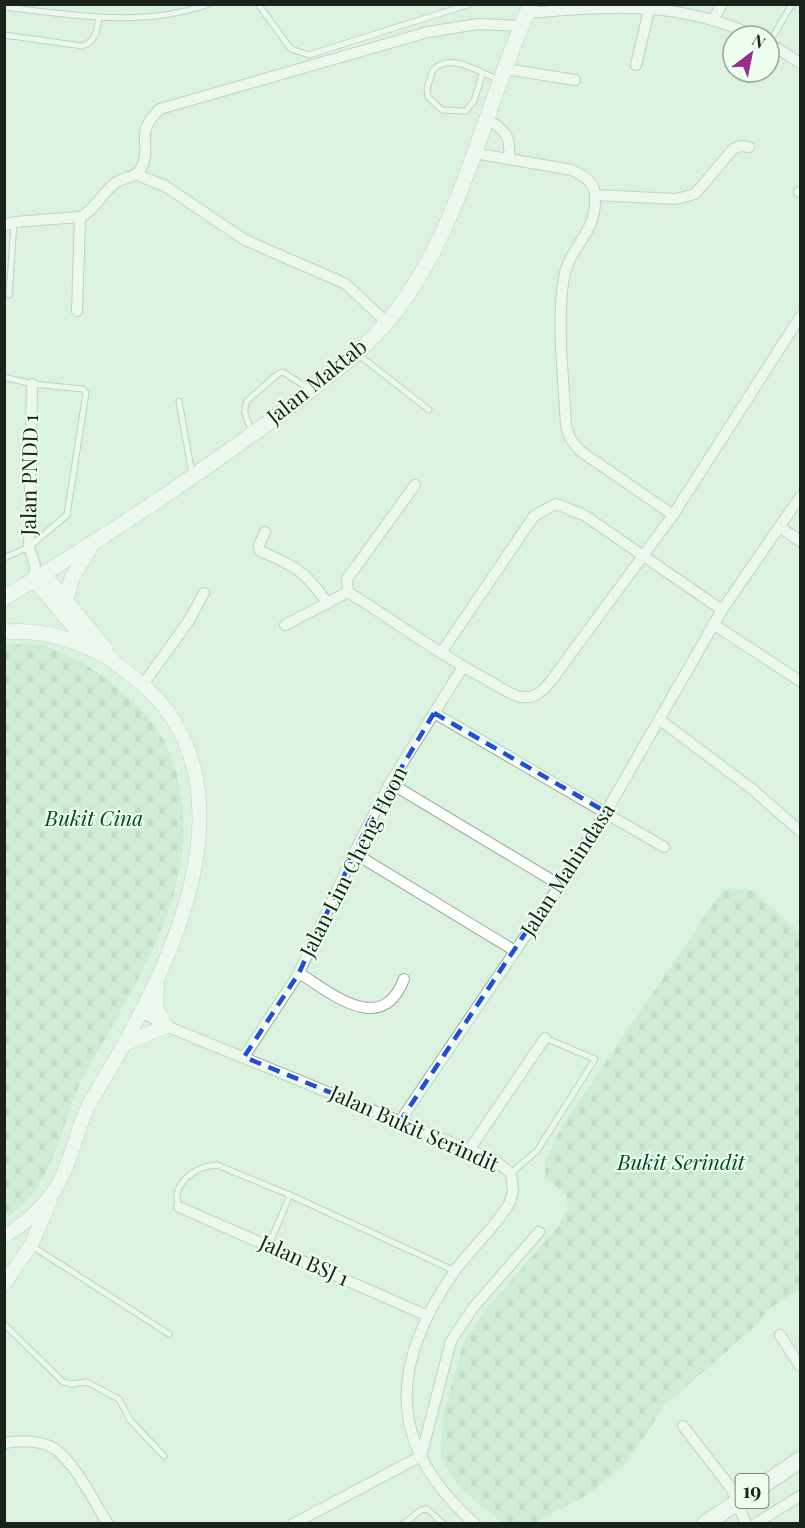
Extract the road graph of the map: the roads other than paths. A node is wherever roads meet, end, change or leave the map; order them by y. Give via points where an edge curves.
1 (208, 4) edge
2 (258, 4) edge
3 (470, 4) edge
4 (722, 4) edge
5 (792, 4) edge
6 (650, 6) junction
7 (4, 7) edge
8 (527, 15) edge
9 (715, 16) junction
10 (99, 18) junction
11 (731, 24) edge
12 (780, 24) edge
13 (4, 35) edge
14 (781, 50) edge
15 (801, 63) edge
16 (636, 64) dead end
17 (504, 74) junction
18 (482, 75) junction
19 (575, 80) dead end
20 (488, 120) junction
21 (749, 147) dead end
22 (474, 153) junction
23 (509, 159) junction
24 (136, 175) junction
25 (596, 195) junction
26 (80, 217) junction
27 (9, 224) edge
28 (9, 295) dead end
29 (77, 311) dead end
30 (801, 317) edge
31 (386, 322) junction
32 (357, 354) junction
33 (4, 377) edge
34 (32, 384) junction
35 (310, 390) junction
36 (178, 401) dead end
37 (429, 410) dead end
38 (253, 433) junction
39 (193, 478) junction
40 (415, 485) dead end
41 (801, 496) edge
42 (673, 515) junction
43 (781, 528) junction
44 (265, 532) dead end
45 (94, 541) junction
46 (801, 541) edge
47 (29, 547) junction
48 (644, 555) junction
49 (4, 558) edge
50 (38, 573) junction
51 (348, 592) junction
52 (204, 593) dead end
53 (4, 598) edge
54 (66, 599) junction
55 (327, 603) junction
56 (722, 610) junction
57 (714, 624) junction
58 (285, 625) dead end
59 (4, 632) edge
60 (441, 653) junction
61 (112, 659) junction
62 (463, 667) junction
63 (801, 681) edge
64 (144, 683) junction
65 (434, 713) junction
66 (660, 720) junction
67 (390, 783) junction
68 (606, 812) junction
69 (801, 831) edge
70 (664, 847) dead end
71 (354, 852) junction
72 (560, 885) junction
73 (515, 951) junction
74 (298, 973) junction
75 (404, 979) dead end
76 (157, 982) junction
77 (142, 1012) junction
78 (166, 1026) junction
79 (544, 1038) joint
80 (125, 1044) junction
81 (244, 1057) junction
82 (400, 1120) junction
83 (469, 1150) junction
84 (511, 1173) junction
85 (57, 1186) junction
86 (290, 1195) junction
87 (179, 1207) joint
88 (538, 1232) dead end
89 (4, 1236) edge
90 (31, 1245) junction
91 (269, 1245) junction
92 (455, 1271) junction
93 (4, 1284) edge
94 (428, 1316) junction
95 (4, 1324) edge
96 (169, 1334) dead end
97 (780, 1335) dead end
98 (801, 1366) edge
99 (683, 1426) dead end
100 (4, 1443) edge
101 (164, 1456) dead end
102 (421, 1456) junction
103 (801, 1460) edge
104 (801, 1496) edge
105 (737, 1500) junction
106 (108, 1524) edge
107 (293, 1524) edge
108 (403, 1524) edge
109 (444, 1524) edge
110 (476, 1524) edge
111 (705, 1524) edge
112 (746, 1524) edge
113 (755, 1524) edge

1 - 10 lane via 182,14
2 - 3 lane via 291,49 309,55
4 - 9 street
5 - 12 lane
6 - 8 street
6 - 9 street
6 - 16 street
7 - 10 lane
8 - 17 main road, Jalan Maktab
8 - 24 street via 428,32 160,109 150,118 144,133 144,160
9 - 11 street
10 - 13 lane via 96,34 83,46
14 - 15 street
17 - 18 lane
17 - 19 street
17 - 20 main road, Jalan Maktab
18 - 18 lane via 474,101 466,111 442,110 428,97 429,78 439,65 459,63
20 - 22 main road, Jalan Maktab
20 - 23 street via 508,135
21 - 25 street via 733,149 695,194 686,197
22 - 23 street
22 - 31 main road, Jalan Maktab via 432,253
23 - 25 street via 572,170 584,176
24 - 26 street via 119,181 88,214
24 - 31 street via 165,186 245,240 346,284
25 - 42 street via 592,223 564,277 566,426 579,450
26 - 27 street
26 - 29 street
27 - 28 lane
30 - 42 street
31 - 32 main road, Jalan Maktab
32 - 35 main road, Jalan Maktab
32 - 37 lane
33 - 34 lane
34 - 47 street, Jalan PNDD 1
34 - 47 lane via 84,389 86,393 67,515
35 - 38 main road, Jalan Maktab
35 - 38 lane via 295,378 279,373 244,406
36 - 39 lane
38 - 39 main road, Jalan Maktab
39 - 45 main road, Jalan Maktab
40 - 51 street via 347,579
41 - 43 street, Jalan Mahindasa
42 - 48 street
43 - 46 street
43 - 56 street, Jalan Mahindasa
44 - 55 street via 260,551 310,578
45 - 50 main road, Jalan Maktab
45 - 54 main road via 72,578
47 - 49 lane
47 - 50 street, Jalan PNDD 1
48 - 56 street
48 - 60 street via 568,507 556,504 544,508 534,516
48 - 62 street via 543,691 533,697 521,697
50 - 53 main road, Jalan Maktab
50 - 54 street
50 - 61 street via 94,647
51 - 55 street
51 - 60 street
52 - 64 street
54 - 61 street
55 - 58 street
56 - 57 street, Jalan Mahindasa
57 - 63 street
57 - 66 street, Jalan Mahindasa
59 - 61 main road via 37,631 77,640
60 - 62 street
61 - 64 street
62 - 65 street, Jalan Lim Cheng Hoon
64 - 76 street via 178,729 194,770 198,800 199,825 183,914
65 - 67 street, Jalan Lim Cheng Hoon
65 - 68 street
66 - 68 street, Jalan Mahindasa
66 - 69 street
67 - 71 street, Jalan Lim Cheng Hoon
67 - 72 street
68 - 70 street
68 - 72 street, Jalan Mahindasa
71 - 73 street
71 - 74 street, Jalan Lim Cheng Hoon
72 - 73 street, Jalan Mahindasa
73 - 82 street, Jalan Mahindasa
74 - 75 street via 361,1009 374,1008 386,1001
74 - 81 street, Jalan Lim Cheng Hoon
76 - 77 street
76 - 78 street via 156,1007
77 - 78 street, Jalan Bukit Serindit
77 - 80 street
78 - 80 street
78 - 81 street, Jalan Bukit Serindit
79 - 83 street
79 - 84 lane via 595,1059 537,1151
80 - 85 street via 91,1100
81 - 82 street, Jalan Bukit Serindit
82 - 83 street, Jalan Bukit Serindit
83 - 84 street, Jalan Bukit Serindit via 494,1160
84 - 92 street, Jalan Bukit Serindit via 513,1192 506,1209
85 - 89 street via 36,1211
85 - 90 street
86 - 87 lane via 232,1170 205,1166 185,1179 179,1192
86 - 91 lane
86 - 92 lane
87 - 91 street, Jalan BSJ 1
88 - 102 street via 473,1308 451,1341
90 - 93 street
90 - 96 lane
91 - 94 street, Jalan BSJ 1
92 - 94 street, Jalan Bukit Serindit
94 - 102 street, Jalan Bukit Serindit via 405,1390 410,1434
95 - 101 lane via 63,1382 87,1382 119,1399 130,1420
97 - 98 street
99 - 105 street
100 - 106 street via 20,1439 55,1449
102 - 107 street
102 - 110 street, Jalan Bukit Serindit via 450,1498
103 - 105 main road, 19
104 - 113 street
105 - 111 main road, 19
105 - 112 street
108 - 109 lane via 427,1509

